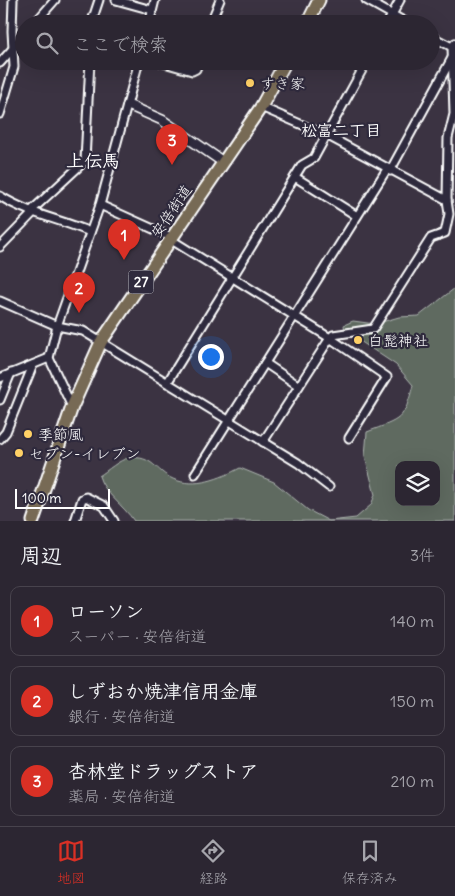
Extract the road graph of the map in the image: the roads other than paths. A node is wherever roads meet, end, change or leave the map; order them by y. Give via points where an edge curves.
1 (13, 0) edge
2 (99, 0) edge
3 (116, 0) edge
4 (155, 0) edge
5 (220, 0) edge
6 (319, 0) edge
7 (366, 0) edge
8 (400, 0) edge
9 (53, 1) edge
10 (152, 10) junction
11 (41, 15) edge
12 (94, 15) edge
13 (151, 15) edge
14 (214, 15) edge
15 (312, 15) edge
16 (392, 15) joint
17 (440, 40) edge
18 (15, 45) edge
19 (454, 45) edge
20 (12, 48) junction
21 (453, 58) junction
22 (0, 63) edge
23 (90, 70) edge
24 (137, 70) edge
25 (281, 70) edge
26 (362, 70) edge
27 (128, 105) junction
28 (261, 107) junction
29 (0, 114) edge
30 (328, 136) junction
31 (223, 162) junction
32 (389, 170) junction
33 (295, 177) junction
34 (0, 196) edge
35 (447, 200) junction
36 (100, 205) junction
37 (31, 213) junction
38 (357, 216) junction
39 (90, 232) junction
40 (171, 238) junction
41 (0, 247) edge
42 (232, 278) junction
43 (0, 301) edge
44 (294, 316) junction
45 (57, 326) junction
46 (330, 338) junction
47 (101, 342) junction
48 (49, 358) junction
49 (264, 363) junction
50 (34, 365) junction
51 (11, 373) junction
52 (0, 378) edge
53 (167, 382) junction
54 (299, 386) junction
55 (0, 400) edge
56 (72, 407) junction
57 (228, 421) junction
58 (349, 438) dead end
59 (0, 439) edge
60 (263, 442) junction
61 (195, 474) dead end
62 (329, 488) dead end
63 (33, 521) edge
64 (75, 521) edge
65 (114, 521) edge

1 - 20 street
2 - 12 street
3 - 10 street
4 - 10 street
5 - 14 street
6 - 15 main road
7 - 16 street
8 - 16 street
9 - 11 street
10 - 13 street
17 - 19 street
18 - 20 street
19 - 21 street
20 - 22 street
20 - 29 street via 14,67
21 - 32 street
21 - 35 street via 454,114 448,138
23 - 37 street via 85,161
24 - 27 street
25 - 28 main road, 安倍街道 / 27
26 - 30 street
27 - 31 street via 162,120
27 - 36 street
28 - 30 street
28 - 31 main road, 安倍街道 / 27
30 - 32 street
30 - 33 street via 314,158 302,165
31 - 40 main road, 安倍街道 / 27
32 - 35 street
32 - 38 street
33 - 38 street
33 - 42 street
34 - 37 street
35 - 46 street via 449,214 445,233 431,238 374,329
36 - 39 street
36 - 40 street
37 - 39 street via 64,221
37 - 41 street
38 - 44 street
39 - 45 street
40 - 42 street
40 - 47 main road, 安倍街道 / 27
42 - 44 street
42 - 53 street
43 - 45 street
44 - 46 street
44 - 49 street
45 - 47 street via 82,331
45 - 48 street
46 - 54 street
46 - 58 street via 386,377
47 - 53 street
47 - 56 main road, 安倍街道 / 27
48 - 50 street
48 - 56 street
49 - 54 street
49 - 57 street
50 - 51 street
50 - 59 street via 6,432
51 - 52 street
51 - 55 street
53 - 57 street
54 - 60 street
56 - 63 main road, 安倍街道 / 27
57 - 60 street
57 - 61 street
60 - 62 street via 298,463
64 - 65 street via 82,499 86,497 104,506

